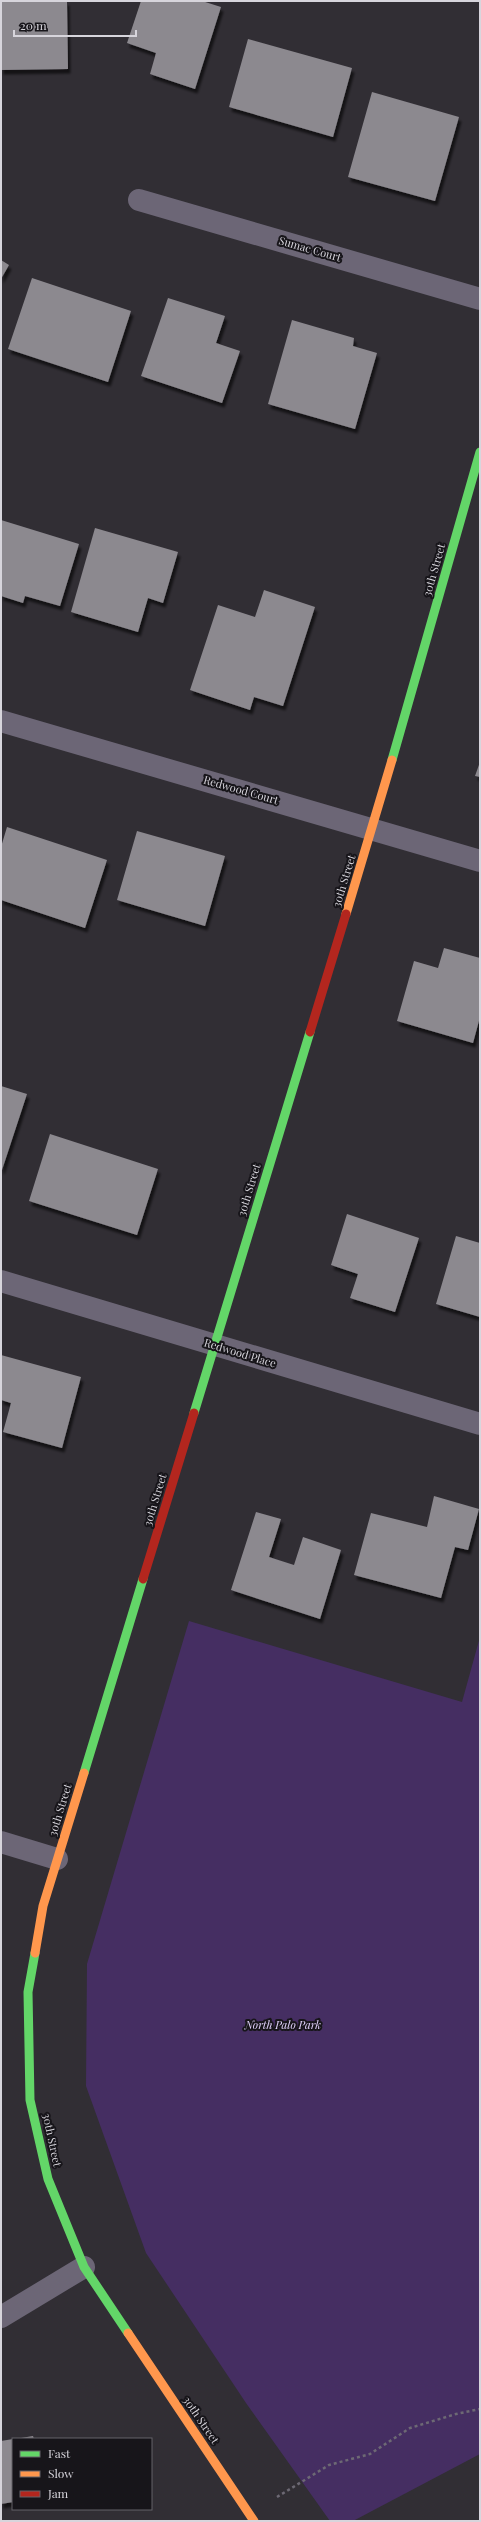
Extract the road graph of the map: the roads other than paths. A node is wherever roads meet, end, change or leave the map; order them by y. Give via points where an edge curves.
1 (139, 200) dead end
2 (480, 299) edge
3 (480, 452) edge
4 (1, 721) edge
5 (372, 828) junction
6 (480, 861) edge
7 (1, 1281) edge
8 (214, 1346) junction
9 (480, 1424) edge
10 (1, 1842) edge
11 (57, 1859) junction
12 (84, 2267) junction
13 (1, 2317) edge
14 (252, 2517) edge

1 - 2 street, Sumac Court
3 - 5 street, 30th Street
4 - 5 street, Redwood Court
5 - 6 street, Redwood Court
5 - 8 street, 30th Street
7 - 8 street, Redwood Place
8 - 9 street, Redwood Place
8 - 11 street, 30th Street
10 - 11 street
11 - 12 street, 30th Street via 43,1906 28,1992 30,2100 48,2179
12 - 13 street
12 - 14 street, 30th Street

